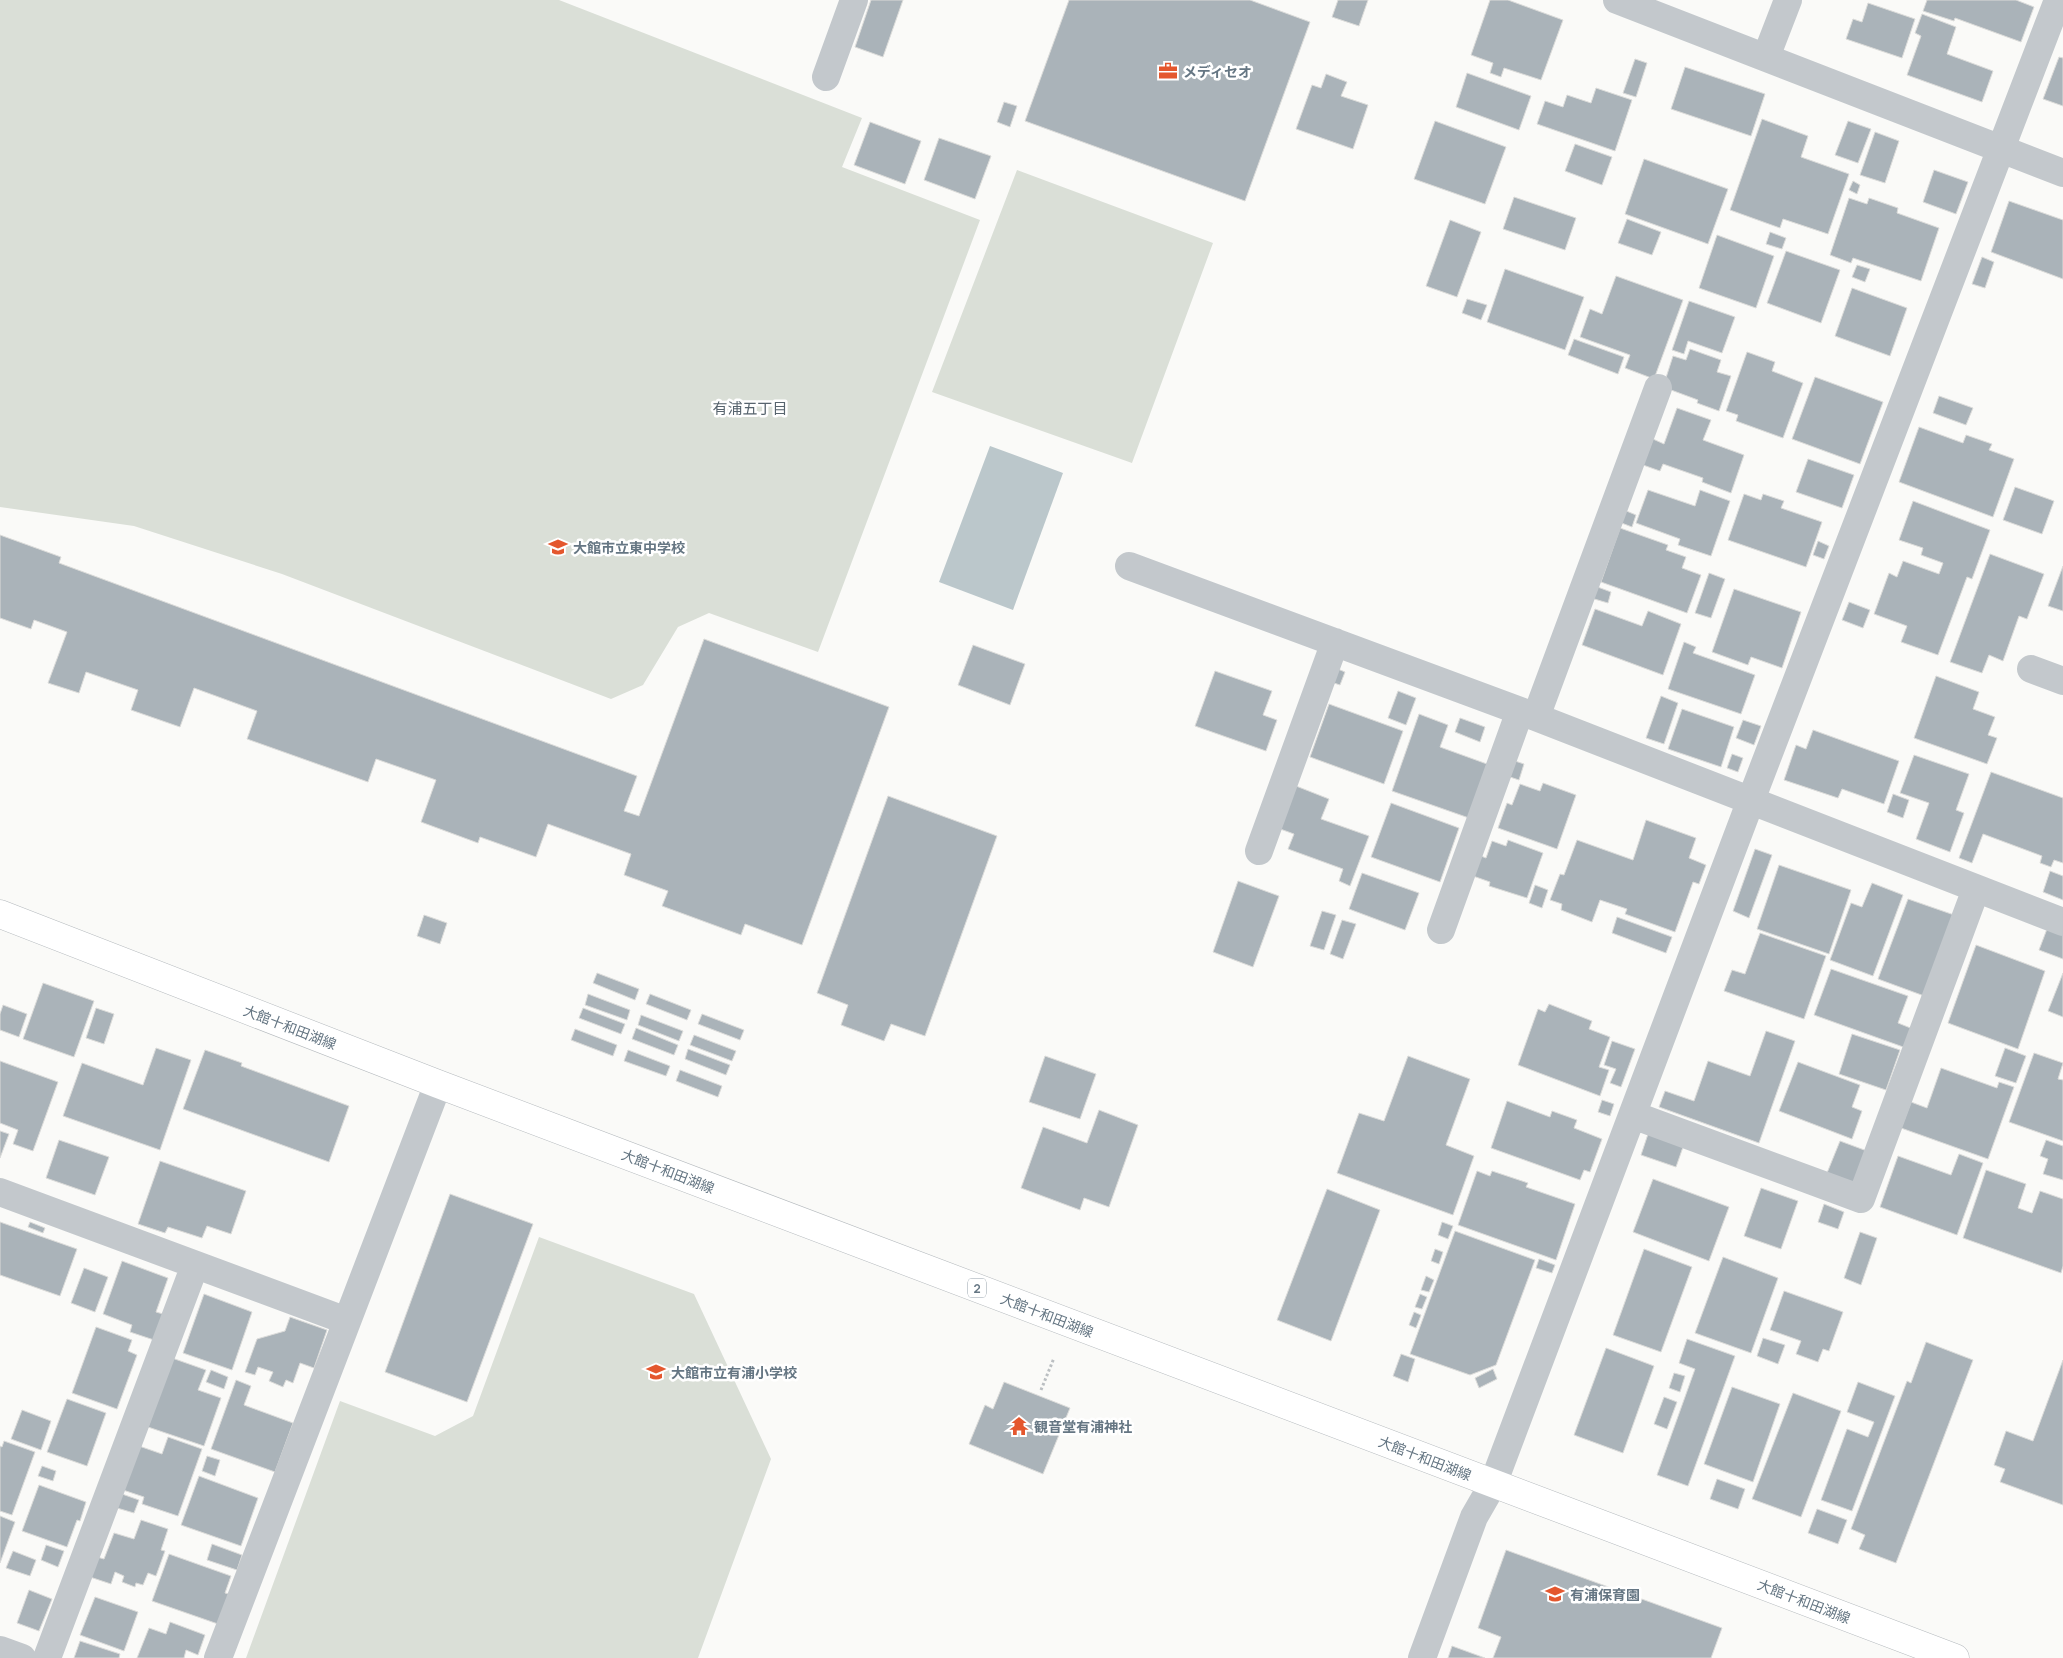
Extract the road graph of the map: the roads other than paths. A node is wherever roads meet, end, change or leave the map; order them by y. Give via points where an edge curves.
1 (854, 0) edge
2 (1617, 0) edge
3 (1788, 0) edge
4 (2058, 0) edge
5 (1766, 57) junction
6 (826, 77) dead end
7 (2001, 149) junction
8 (2063, 173) edge
9 (1658, 388) dead end
10 (1129, 566) dead end
11 (1335, 642) junction
12 (2031, 668) dead end
13 (2063, 681) edge
14 (1528, 714) junction
15 (1751, 800) junction
16 (1259, 851) dead end
17 (1976, 889) junction
18 (0, 914) edge
19 (2063, 922) edge
20 (1441, 930) dead end
21 (438, 1084) junction
22 (1632, 1115) junction
23 (0, 1192) edge
24 (195, 1265) junction
25 (347, 1321) junction
26 (1493, 1484) junction
27 (0, 1650) edge
28 (22, 1658) edge
29 (47, 1658) edge
30 (218, 1658) edge
31 (1422, 1658) edge
32 (1955, 1658) edge

1 - 6 street
2 - 5 street
3 - 5 street
4 - 7 street
5 - 7 street
7 - 8 street
7 - 15 street
9 - 14 street
10 - 11 street
11 - 14 street
11 - 16 street
12 - 13 street
14 - 15 street
14 - 20 street
15 - 17 street
15 - 22 street
17 - 19 street
17 - 22 street via 1861,1199
18 - 21 main road, 大館十和田湖線 / 2
21 - 25 street
21 - 26 main road, 大館十和田湖線 / 2
22 - 26 street
23 - 24 street
24 - 25 street
24 - 29 street
25 - 30 street
26 - 31 street via 1474,1517
26 - 32 main road, 大館十和田湖線 / 2
27 - 28 street

